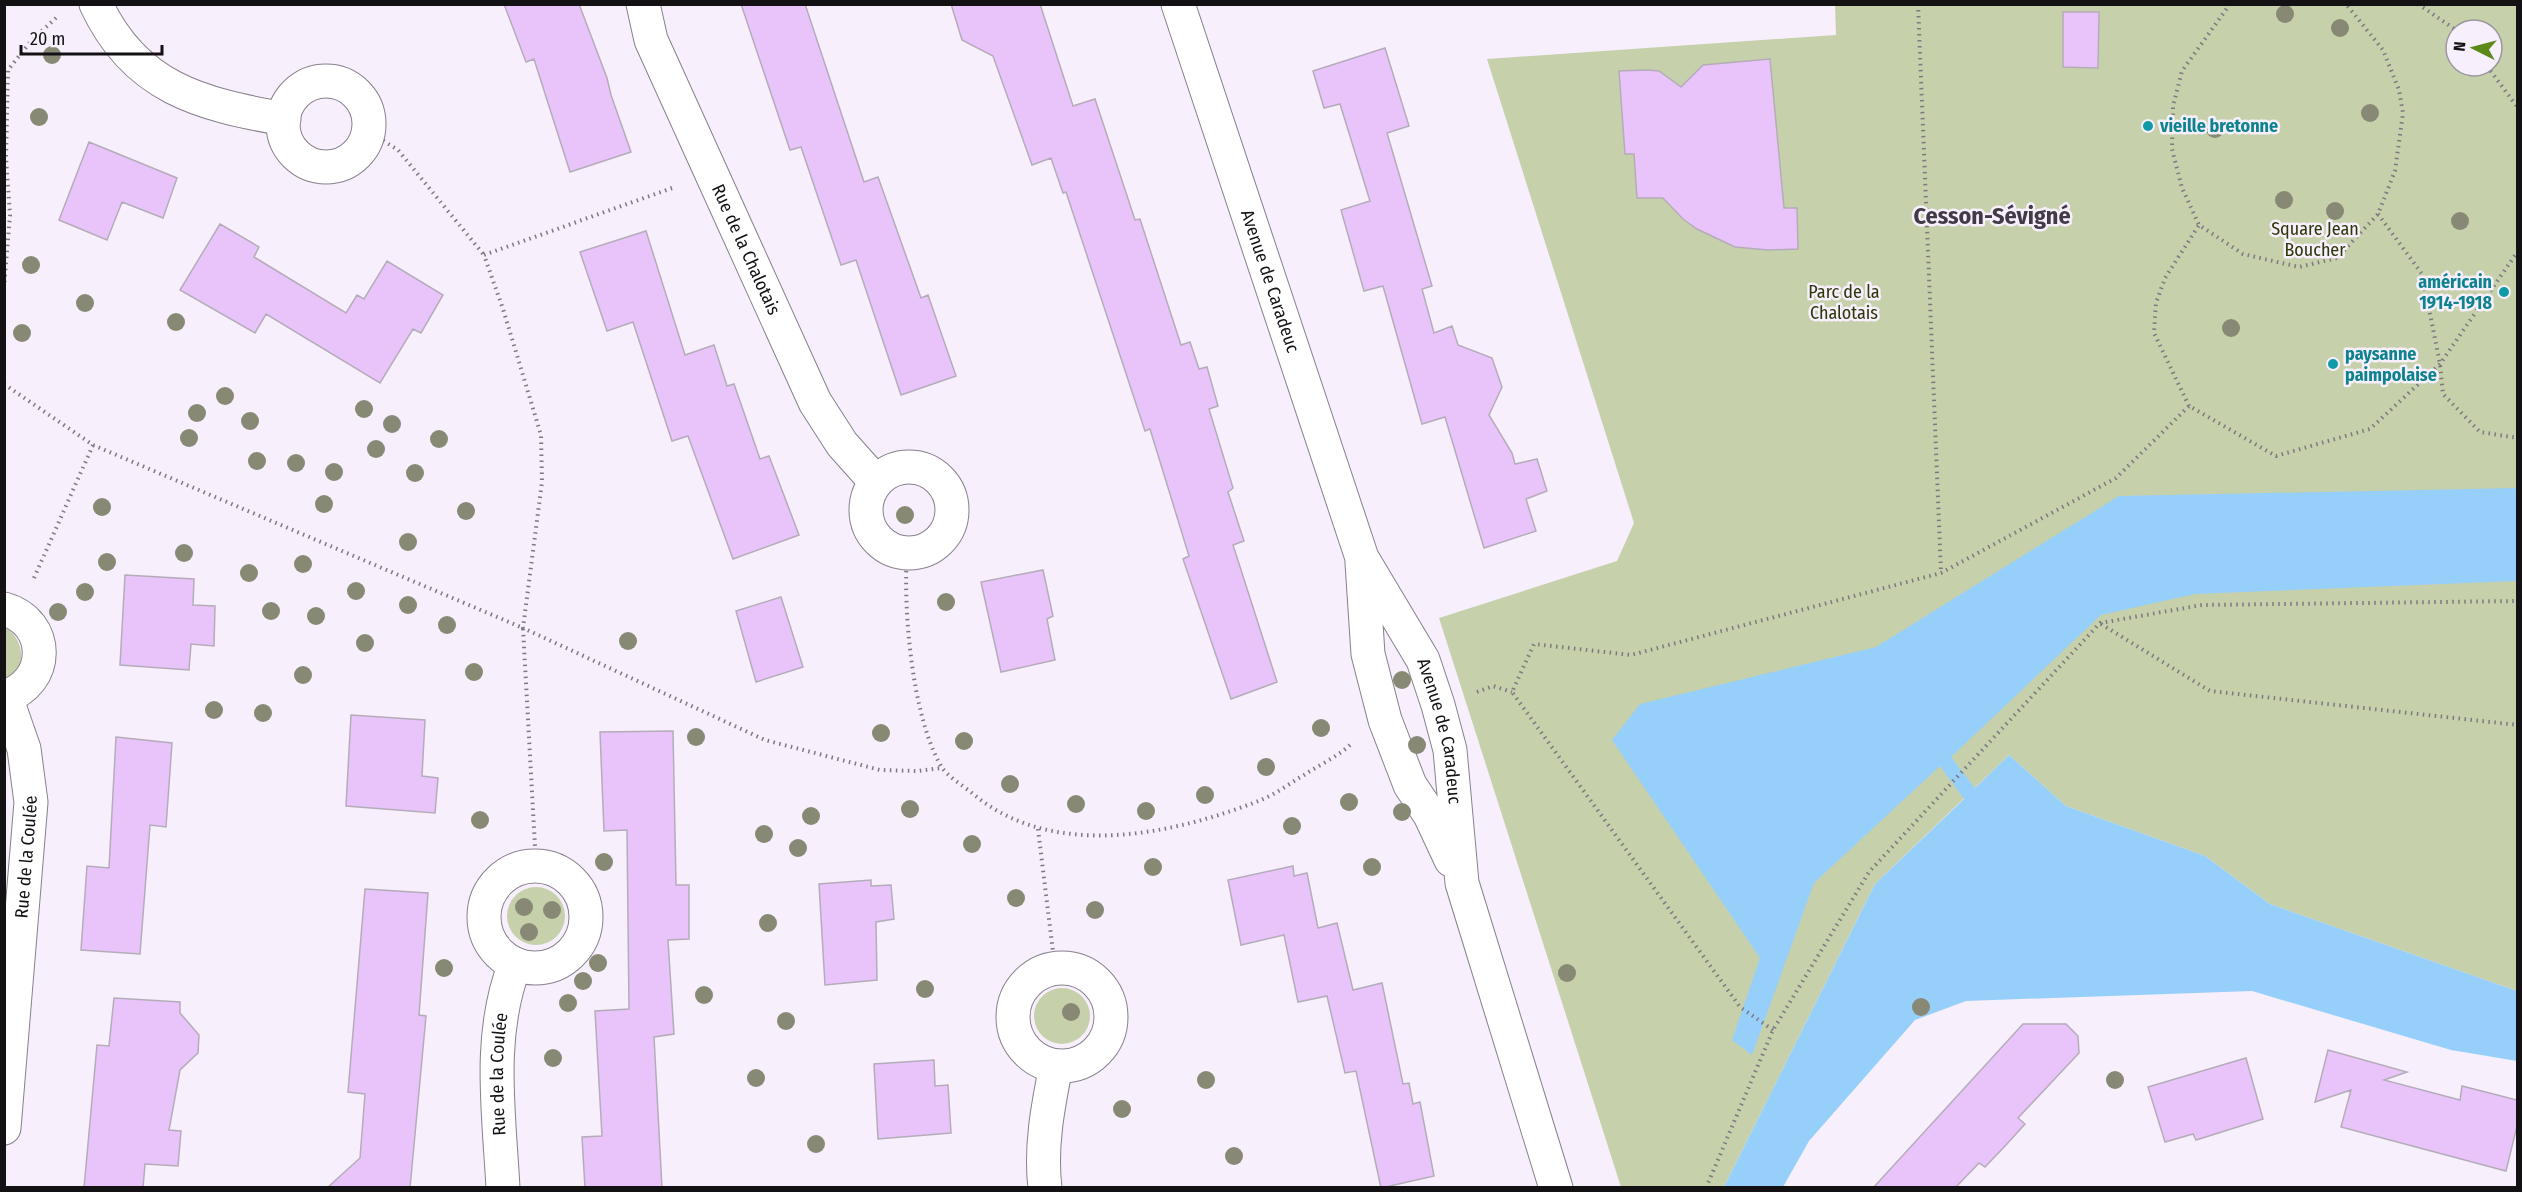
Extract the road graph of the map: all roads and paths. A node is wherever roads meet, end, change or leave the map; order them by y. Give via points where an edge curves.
1 (96, 4) edge
2 (643, 4) edge
3 (1178, 4) edge
4 (1918, 4) edge
5 (2230, 4) edge
6 (2346, 4) edge
7 (2418, 4) edge
8 (65, 13) dead end
9 (2444, 22) edge
10 (2496, 78) edge
11 (2517, 108) edge
12 (284, 119) junction
13 (368, 130) junction
14 (712, 173) junction
15 (2378, 214) junction
16 (2199, 225) junction
17 (2517, 251) edge
18 (484, 255) junction
19 (4, 288) edge
20 (2440, 364) junction
21 (4, 384) edge
22 (2190, 406) junction
23 (2517, 438) edge
24 (93, 445) junction
25 (875, 482) junction
26 (907, 553) junction
27 (1362, 558) junction
28 (1941, 573) junction
29 (2517, 601) edge
30 (12, 612) edge
31 (2100, 623) junction
32 (523, 628) junction
33 (5, 697) edge
34 (1385, 720) junction
35 (2517, 725) edge
36 (942, 768) junction
37 (1038, 829) junction
38 (536, 865) junction
39 (1462, 883) junction
40 (515, 964) junction
41 (1055, 968) junction
42 (1773, 1030) junction
43 (1056, 1066) junction
44 (4, 1128) edge
45 (503, 1188) edge
46 (1045, 1188) edge
47 (1556, 1188) edge
48 (1706, 1188) edge

1 - 12 street via 108,31 152,76 214,103
2 - 14 street, Rue de la Chalotais via 651,40
3 - 27 street, Avenue de Caradeuc
4 - 28 path
5 - 16 path via 2182,72 2173,106 2172,149 2182,188
6 - 15 path via 2383,50 2399,90 2403,113 2395,171
7 - 9 path
8 - 19 path via 31,41 8,70 6,158 10,215
10 - 11 path
12 - 13 street via 292,150 321,166 342,164 351,158 359,151
12 - 13 street via 286,108 300,90 309,84 332,81 361,98 369,119
13 - 18 path via 398,150
14 - 18 path
14 - 25 street, Rue de la Chalotais via 815,402 842,444
15 - 16 path via 2337,258 2300,267 2243,254
15 - 20 path via 2422,274
16 - 22 path via 2165,278 2156,303 2154,333
17 - 20 path
18 - 32 path via 541,435 542,482
20 - 22 path via 2370,429 2276,456
20 - 23 path via 2443,394 2480,432
21 - 24 path
22 - 28 path via 2116,478
24 - 30 path via 35,575
24 - 32 path
25 - 26 street via 866,504 869,527 884,546
25 - 26 street via 893,469 915,467 935,475 948,492 952,513 945,534 928,548
26 - 36 path via 905,581 915,687 927,734
27 - 34 street, Avenue de Caradeuc via 1368,654
27 - 39 street, Avenue de Caradeuc via 1423,660 1438,705 1450,750
28 - 42 path via 1631,655 1534,644 1512,692 1740,1007
29 - 31 path via 2202,605
30 - 33 street, Rue de la Coulée via 34,631 40,653 26,685
31 - 35 path via 2210,691
31 - 42 path via 1869,872
32 - 36 path via 765,740 880,770
32 - 38 path
33 - 44 street, Rue de la Coulée via 24,749 31,802
34 - 37 path via 1345,750 1263,799 1189,823 1112,836 1072,836
34 - 39 street, Avenue de Caradeuc via 1410,785 1430,815
36 - 37 path via 1006,817
37 - 41 path
38 - 40 street via 510,872 500,879 486,900 484,926 489,938 495,949
38 - 40 street via 550,867 572,882 581,893 586,920 577,946 556,964 529,968
39 - 47 street, Avenue de Caradeuc
40 - 45 street, Rue de la Coulée via 499,1015 496,1054
41 - 43 street via 1043,971 1023,987 1013,1024 1023,1047 1044,1063
41 - 43 street via 1069,968 1092,977 1108,998 1112,1023 1102,1047 1093,1056 1076,1064
42 - 48 path
43 - 46 street via 1044,1145

